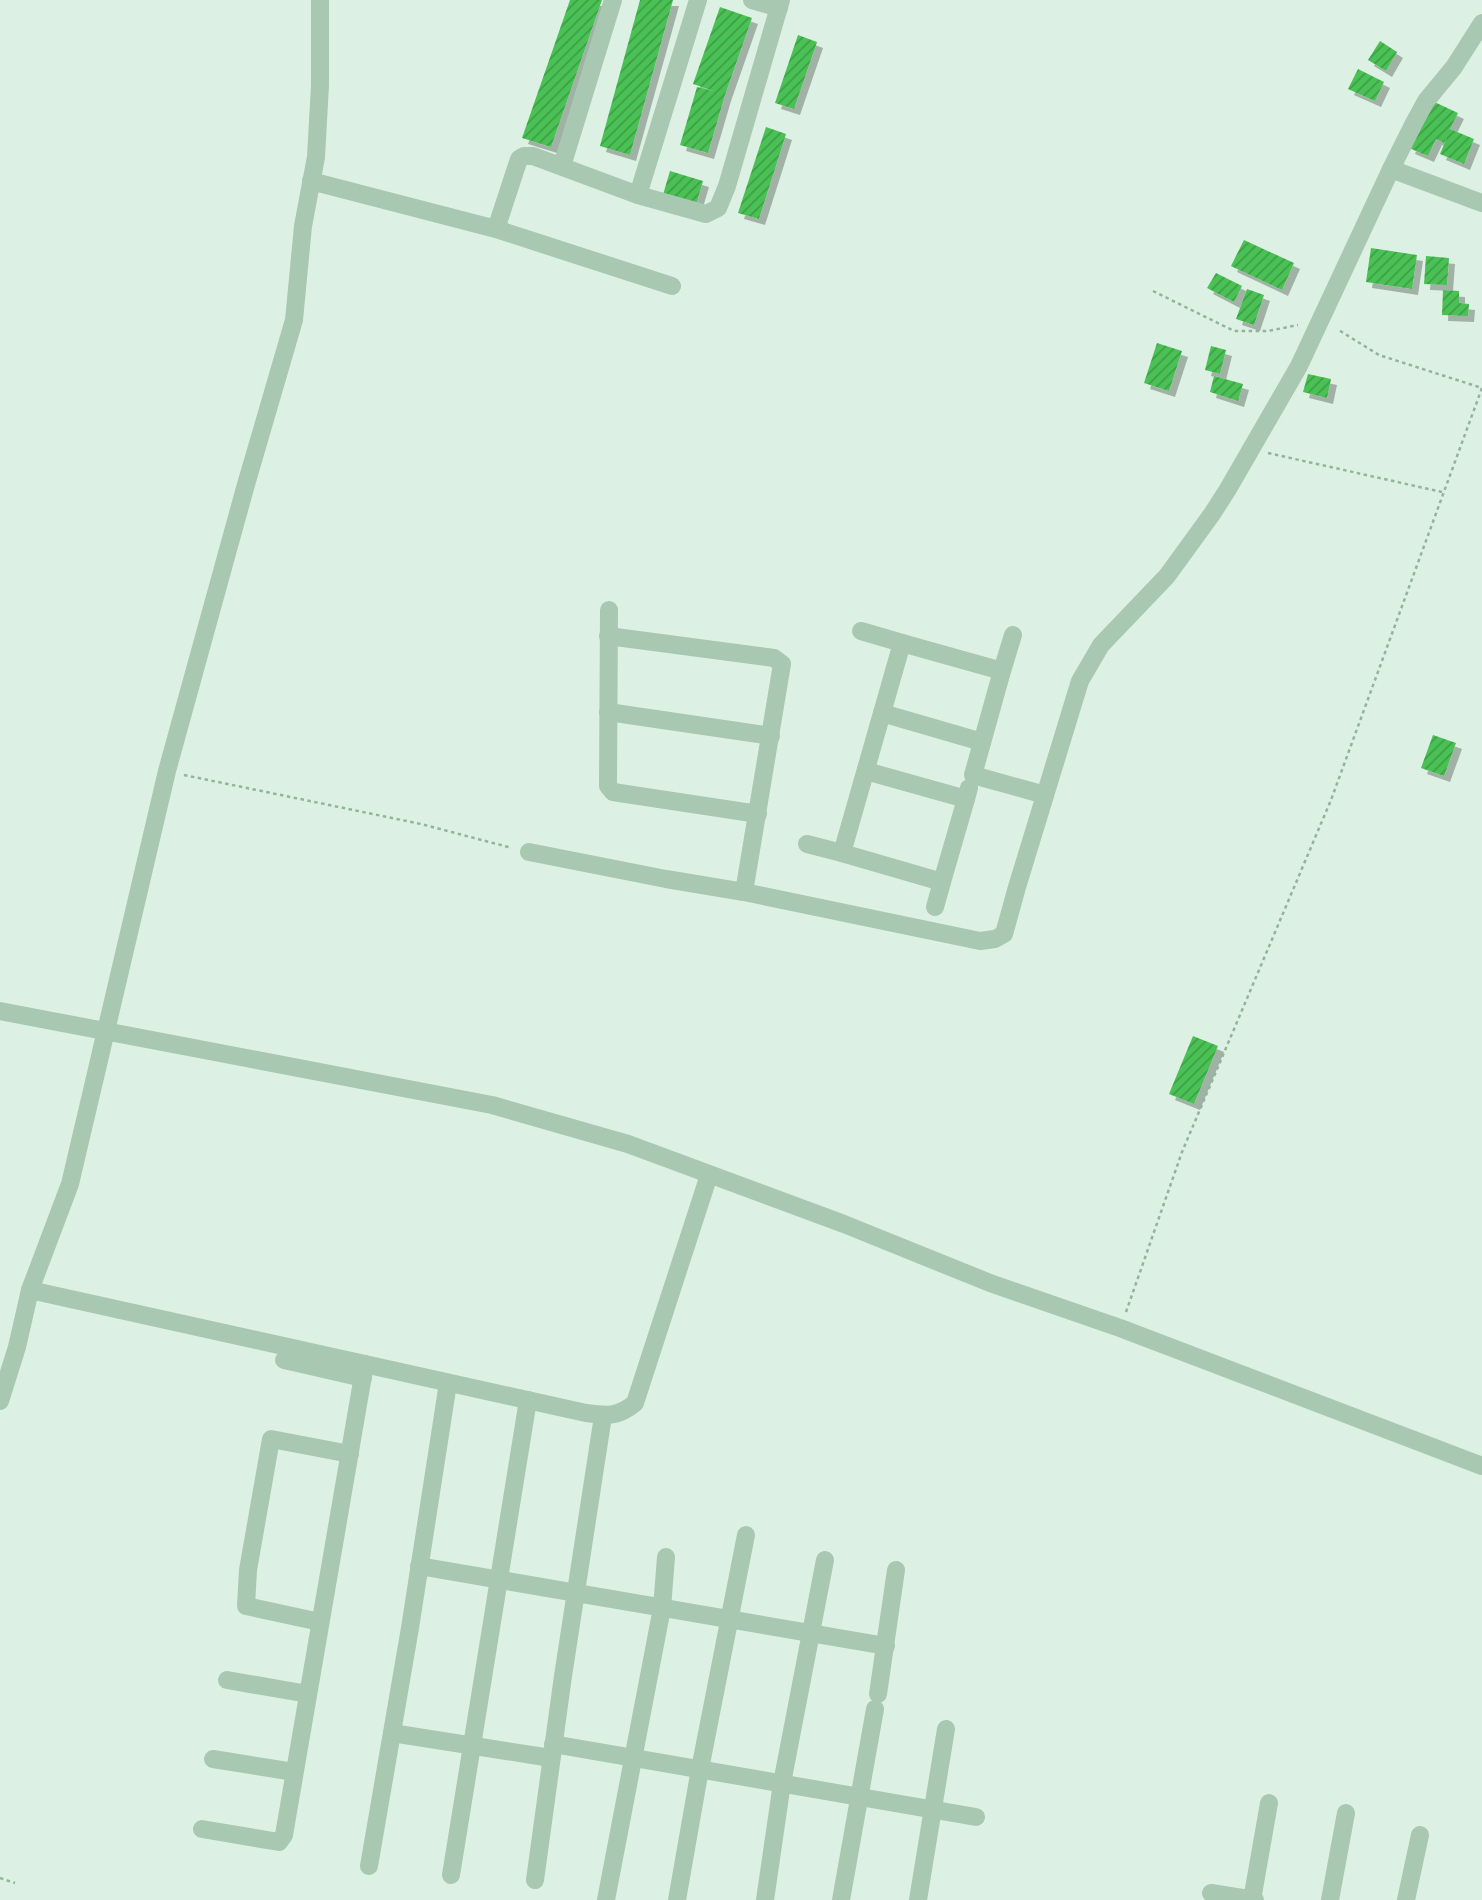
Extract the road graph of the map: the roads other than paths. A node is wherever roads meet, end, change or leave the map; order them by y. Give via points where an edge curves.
1 (320, 0) edge
2 (612, 0) edge
3 (698, 0) edge
4 (752, 0) edge
5 (780, 4) edge
6 (1482, 23) edge
7 (562, 166) junction
8 (1391, 169) junction
9 (311, 181) junction
10 (638, 194) junction
11 (1482, 202) edge
12 (495, 229) junction
13 (671, 286) dead end
14 (608, 610) dead end
15 (861, 631) dead end
16 (1013, 635) dead end
17 (608, 636) junction
18 (902, 643) junction
19 (1002, 671) junction
20 (608, 712) junction
21 (882, 713) junction
22 (771, 736) junction
23 (982, 742) junction
24 (866, 771) junction
25 (973, 775) junction
26 (1045, 795) junction
27 (966, 799) junction
28 (758, 814) junction
29 (807, 844) dead end
30 (529, 852) road end
31 (842, 853) junction
32 (942, 882) junction
33 (744, 892) junction
34 (934, 907) dead end
35 (0, 1011) edge
36 (105, 1032) junction
37 (709, 1175) junction
38 (30, 1290) junction
39 (284, 1360) dead end
40 (364, 1371) junction
41 (448, 1383) junction
42 (528, 1400) junction
43 (0, 1401) edge
44 (604, 1416) junction
45 (349, 1454) junction
46 (1482, 1466) edge
47 (746, 1535) dead end
48 (666, 1558) dead end
49 (825, 1560) dead end
50 (419, 1566) junction
51 (896, 1570) dead end
52 (499, 1580) junction
53 (576, 1594) junction
54 (662, 1608) junction
55 (730, 1620) junction
56 (320, 1622) junction
57 (811, 1633) junction
58 (886, 1646) junction
59 (227, 1680) dead end
60 (308, 1695) junction
61 (946, 1729) dead end
62 (392, 1733) junction
63 (472, 1746) junction
64 (552, 1751) junction
65 (632, 1757) junction
66 (213, 1759) dead end
67 (700, 1769) junction
68 (294, 1772) junction
69 (782, 1783) junction
70 (859, 1797) junction
71 (1269, 1803) dead end
72 (932, 1810) junction
73 (1346, 1813) dead end
74 (976, 1817) dead end
75 (202, 1829) dead end
76 (1420, 1835) dead end
77 (369, 1866) dead end
78 (451, 1875) dead end
79 (535, 1880) dead end
80 (1211, 1893) dead end
81 (606, 1900) edge
82 (677, 1900) edge
83 (765, 1900) edge
84 (841, 1900) edge
85 (918, 1900) edge
86 (1253, 1900) edge
87 (1330, 1900) edge
88 (1406, 1900) edge

1 - 9 street via 320,85
2 - 7 street
3 - 10 street
4 - 5 street
5 - 10 street via 718,208 706,214
6 - 8 street via 1423,107
7 - 10 street
7 - 12 street via 533,156 519,159
8 - 11 street
8 - 26 street via 1299,366 1212,514 1167,576 1089,663
9 - 12 street
9 - 36 street via 294,320 167,771
12 - 13 street
14 - 17 street
15 - 18 street
16 - 19 street
17 - 20 street
17 - 22 street via 778,660 783,666
18 - 19 street
18 - 21 street
19 - 23 street
20 - 22 street
20 - 28 street via 610,790
21 - 23 street
21 - 24 street
22 - 28 street
23 - 25 street
24 - 27 street
24 - 31 street
25 - 26 street
25 - 27 street
26 - 33 street via 1000,938 980,941
27 - 32 street
28 - 33 street
29 - 31 street
30 - 33 street
31 - 32 street
32 - 34 street
35 - 36 street
36 - 37 street via 492,1105 628,1144
36 - 38 street via 70,1184
37 - 44 street via 635,1403 625,1412
37 - 46 street
38 - 40 street
38 - 43 street
39 - 40 street
40 - 41 street
40 - 45 street
41 - 42 street
41 - 50 street
42 - 44 street
42 - 52 street
44 - 53 street
45 - 56 street
45 - 56 street via 271,1439 248,1570 246,1606
47 - 55 street
48 - 54 street
49 - 57 street
50 - 52 street
50 - 62 street
51 - 58 street
52 - 53 street
52 - 63 street
53 - 54 street
53 - 64 street
54 - 55 street
54 - 65 street
55 - 57 street
55 - 67 street
56 - 60 street
57 - 58 street
57 - 69 street
58 - 70 street
59 - 60 street
60 - 68 street
61 - 72 street
62 - 63 street
62 - 77 street
63 - 64 street
63 - 78 street
64 - 65 street
64 - 79 street
65 - 67 street
65 - 81 street
66 - 68 street
67 - 69 street
67 - 82 street
68 - 75 street via 279,1842
69 - 70 street
69 - 83 street
70 - 72 street
70 - 84 street
71 - 86 street
72 - 74 street
72 - 85 street
73 - 87 street
76 - 88 street
80 - 86 street

